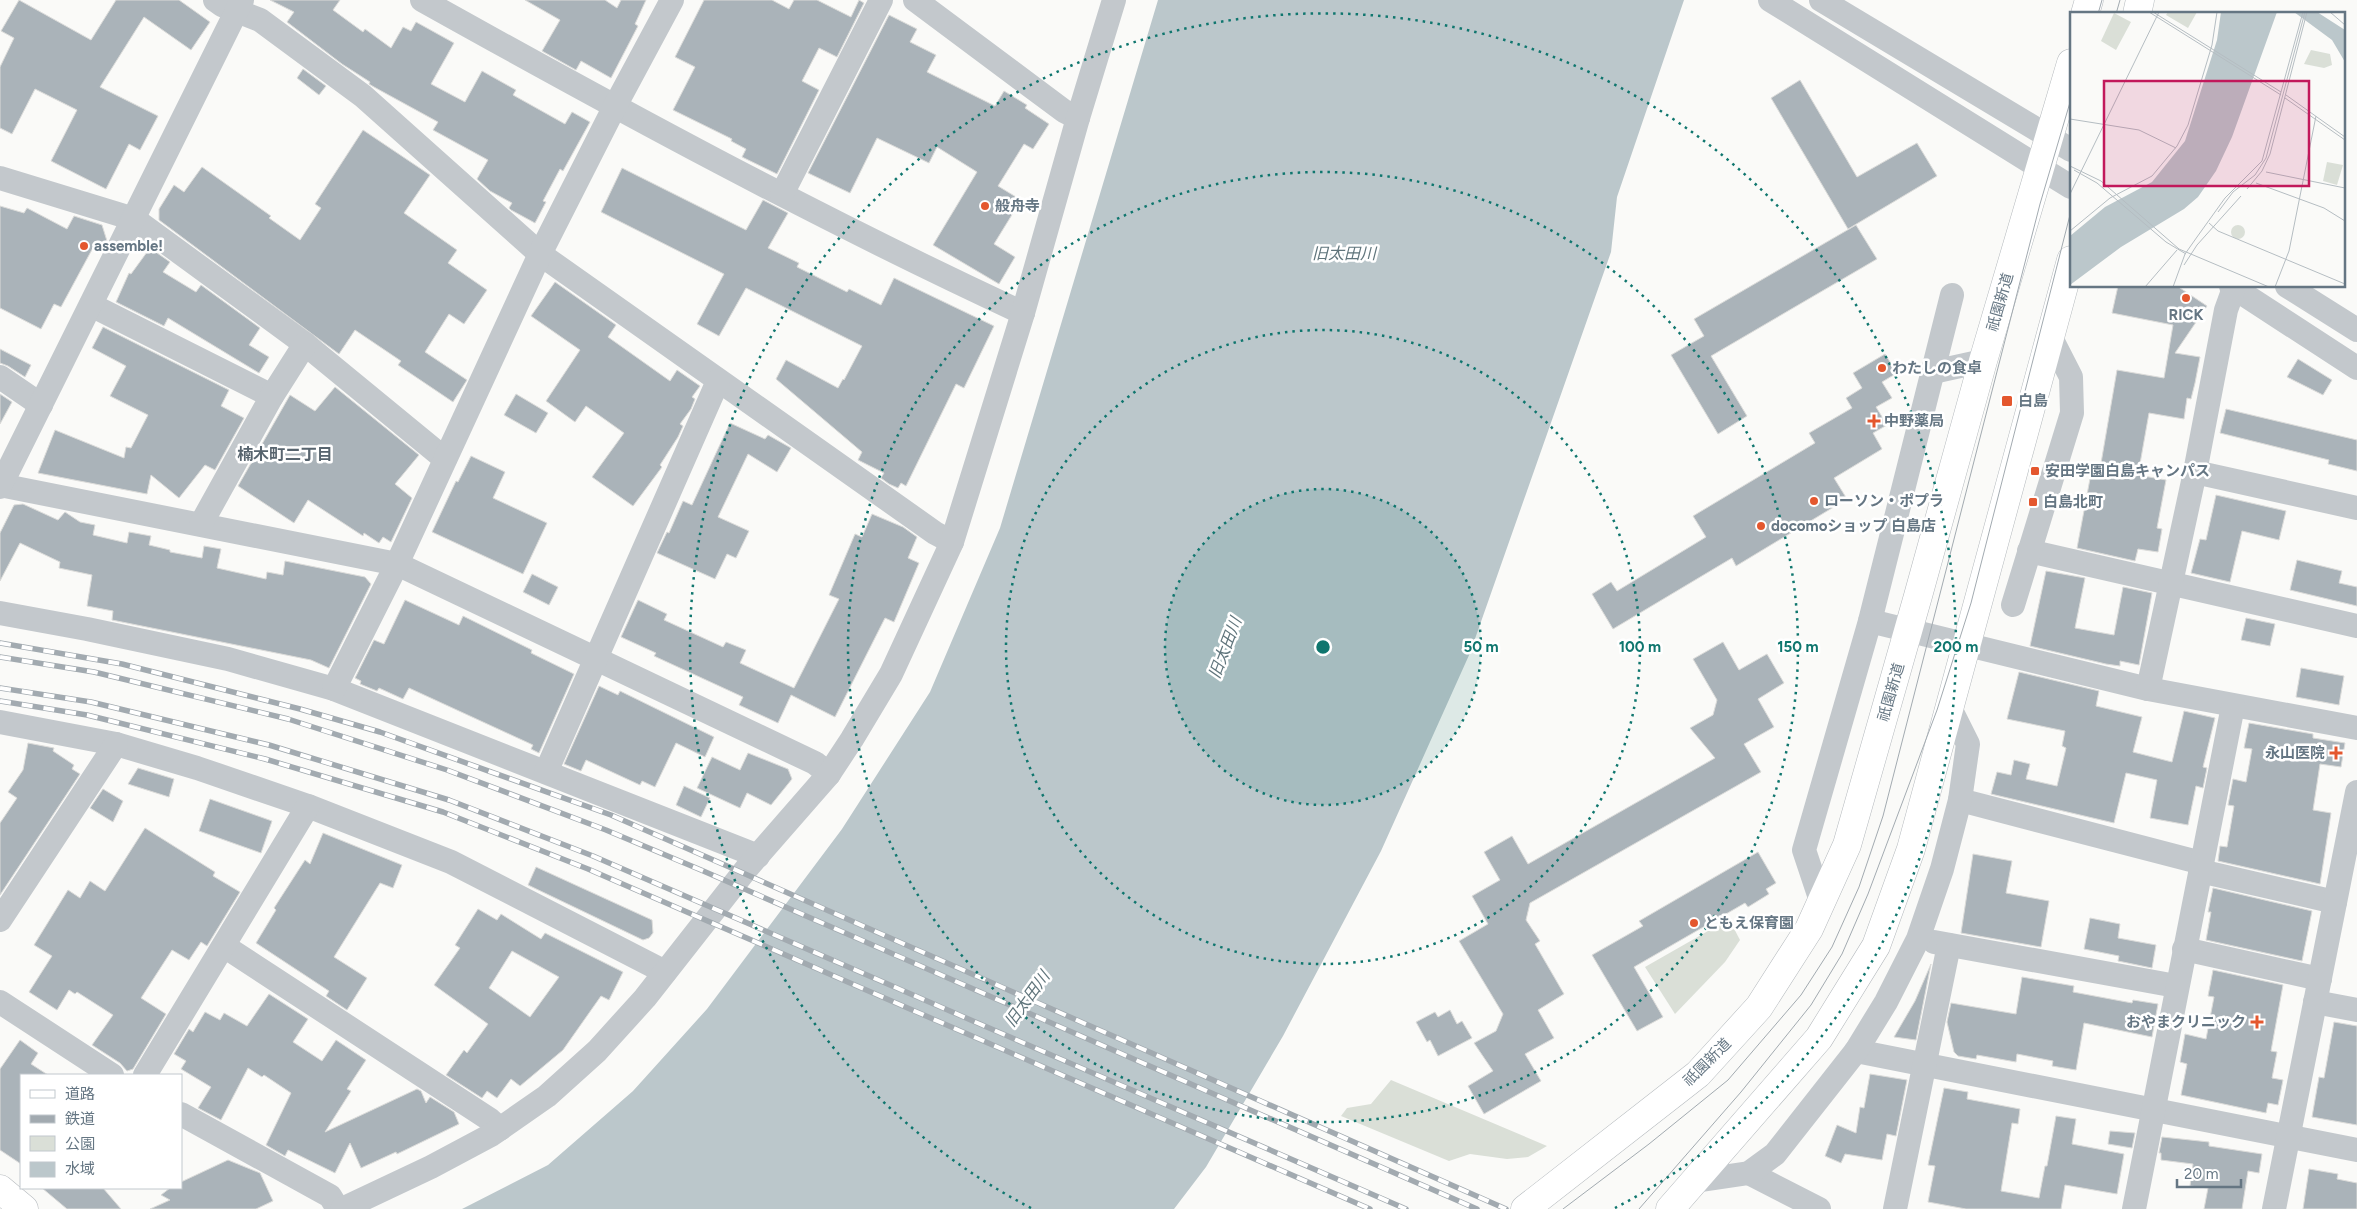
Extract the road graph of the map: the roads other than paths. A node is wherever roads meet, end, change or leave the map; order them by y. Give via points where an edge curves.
1 (215, 0) edge
2 (422, 0) edge
3 (672, 0) edge
4 (882, 0) edge
5 (915, 0) edge
6 (1114, 0) edge
7 (1770, 0) edge
8 (1821, 0) edge
9 (239, 6) edge
10 (2070, 70) edge
11 (614, 108) junction
12 (1078, 118) junction
13 (2060, 143) edge
14 (2039, 167) junction
15 (0, 178) edge
16 (2070, 186) edge
17 (782, 194) junction
18 (134, 219) junction
19 (540, 254) junction
20 (2070, 263) edge
21 (2233, 288) edge
22 (2235, 288) edge
23 (2290, 288) edge
24 (1952, 295) dead end
25 (91, 305) junction
26 (1023, 313) junction
27 (2357, 330) edge
28 (2049, 334) junction
29 (305, 344) junction
30 (1983, 361) junction
31 (2357, 368) edge
32 (1932, 372) junction
33 (0, 377) edge
34 (718, 381) junction
35 (272, 396) junction
36 (41, 405) junction
37 (445, 459) junction
38 (2195, 472) junction
39 (0, 486) edge
40 (2357, 508) edge
41 (201, 524) junction
42 (952, 542) junction
43 (2029, 551) junction
44 (397, 564) junction
45 (2171, 584) junction
46 (2013, 605) dead end
47 (0, 613) edge
48 (1870, 621) junction
49 (2357, 626) edge
50 (1909, 630) junction
51 (1968, 644) junction
52 (598, 658) junction
53 (334, 690) junction
54 (2148, 690) junction
55 (2233, 706) junction
56 (1950, 708) junction
57 (0, 722) edge
58 (2357, 728) edge
59 (116, 744) junction
60 (546, 772) junction
61 (829, 774) junction
62 (2357, 792) edge
63 (1960, 800) junction
64 (308, 806) junction
65 (758, 856) junction
66 (2201, 867) junction
67 (2349, 873) edge
68 (1821, 901) junction
69 (2335, 902) junction
70 (0, 920) edge
71 (1918, 939) junction
72 (1949, 944) junction
73 (224, 946) junction
74 (2184, 950) junction
75 (665, 972) junction
76 (2320, 979) junction
77 (2176, 986) junction
78 (0, 1002) edge
79 (2315, 1002) junction
80 (2357, 1010) edge
81 (1856, 1051) junction
82 (1924, 1064) junction
83 (110, 1074) edge
84 (146, 1074) edge
85 (2152, 1109) junction
86 (182, 1115) edge
87 (500, 1129) junction
88 (2288, 1137) junction
89 (2357, 1150) edge
90 (1748, 1173) junction
91 (1695, 1181) junction
92 (0, 1189) edge
93 (24, 1209) edge
94 (340, 1209) edge
95 (1525, 1209) edge
96 (1670, 1209) edge
97 (1819, 1209) edge
98 (1895, 1209) edge
99 (2134, 1209) edge
100 (2274, 1209) edge

1 - 9 street
2 - 11 street
3 - 11 street
4 - 17 street
5 - 12 street via 1064,111
6 - 12 street
7 - 14 street
8 - 13 street
9 - 18 street
9 - 19 street via 363,96
10 - 13 main road, 祇園新道
11 - 17 street
11 - 19 street
12 - 26 street
13 - 14 main road, 祇園新道
14 - 16 street
14 - 30 main road, 祇園新道
15 - 18 street
17 - 26 street
18 - 25 street
18 - 29 street
19 - 34 street
19 - 37 street
20 - 28 main road
21 - 38 street
22 - 31 street
23 - 27 street
24 - 32 street
25 - 35 street
25 - 36 street
26 - 42 street
28 - 43 street via 2072,378 2072,413
28 - 51 main road
29 - 35 street
29 - 37 street
30 - 32 street
30 - 50 main road, 祇園新道
32 - 48 street
33 - 36 street
34 - 42 street
34 - 52 street
35 - 41 street
36 - 39 street
37 - 44 street
38 - 40 street
38 - 45 street
39 - 41 street
41 - 44 street
42 - 61 street via 892,674
43 - 45 street
43 - 46 street
44 - 52 street
44 - 53 street
45 - 49 street
45 - 54 street
47 - 53 street via 228,659
48 - 50 street
48 - 68 street via 1804,850
50 - 51 street
50 - 68 main road, 祇園新道 via 1847,845
51 - 54 street
51 - 56 main road
52 - 60 street
52 - 61 street via 815,763
53 - 60 street
54 - 55 street
55 - 58 street
55 - 66 street
56 - 63 street via 1968,744
56 - 91 main road via 1911,849 1876,946 1819,1038
57 - 59 street
59 - 64 street
59 - 70 street
60 - 65 street
61 - 65 street
62 - 67 street
63 - 66 street
63 - 71 street via 1942,869
64 - 73 street
64 - 75 street via 451,862
65 - 75 street
66 - 69 street
66 - 74 street
67 - 69 street
68 - 95 main road, 祇園新道 via 1809,929 1759,1007 1698,1074
69 - 76 street
71 - 72 street
71 - 81 street via 1886,1002
72 - 77 street
72 - 82 street
73 - 84 street
73 - 87 street via 481,1113
74 - 76 street
74 - 77 street
75 - 87 street via 597,1051 547,1096
76 - 79 street
77 - 85 street
78 - 83 street
79 - 80 street
79 - 88 street
81 - 82 street
81 - 90 street via 1775,1154
82 - 85 street
82 - 98 street
85 - 88 street
85 - 99 street
86 - 94 street via 330,1196
87 - 94 street via 431,1167
88 - 89 street
88 - 100 street
90 - 91 street
90 - 97 street
91 - 96 main road
92 - 93 main road

